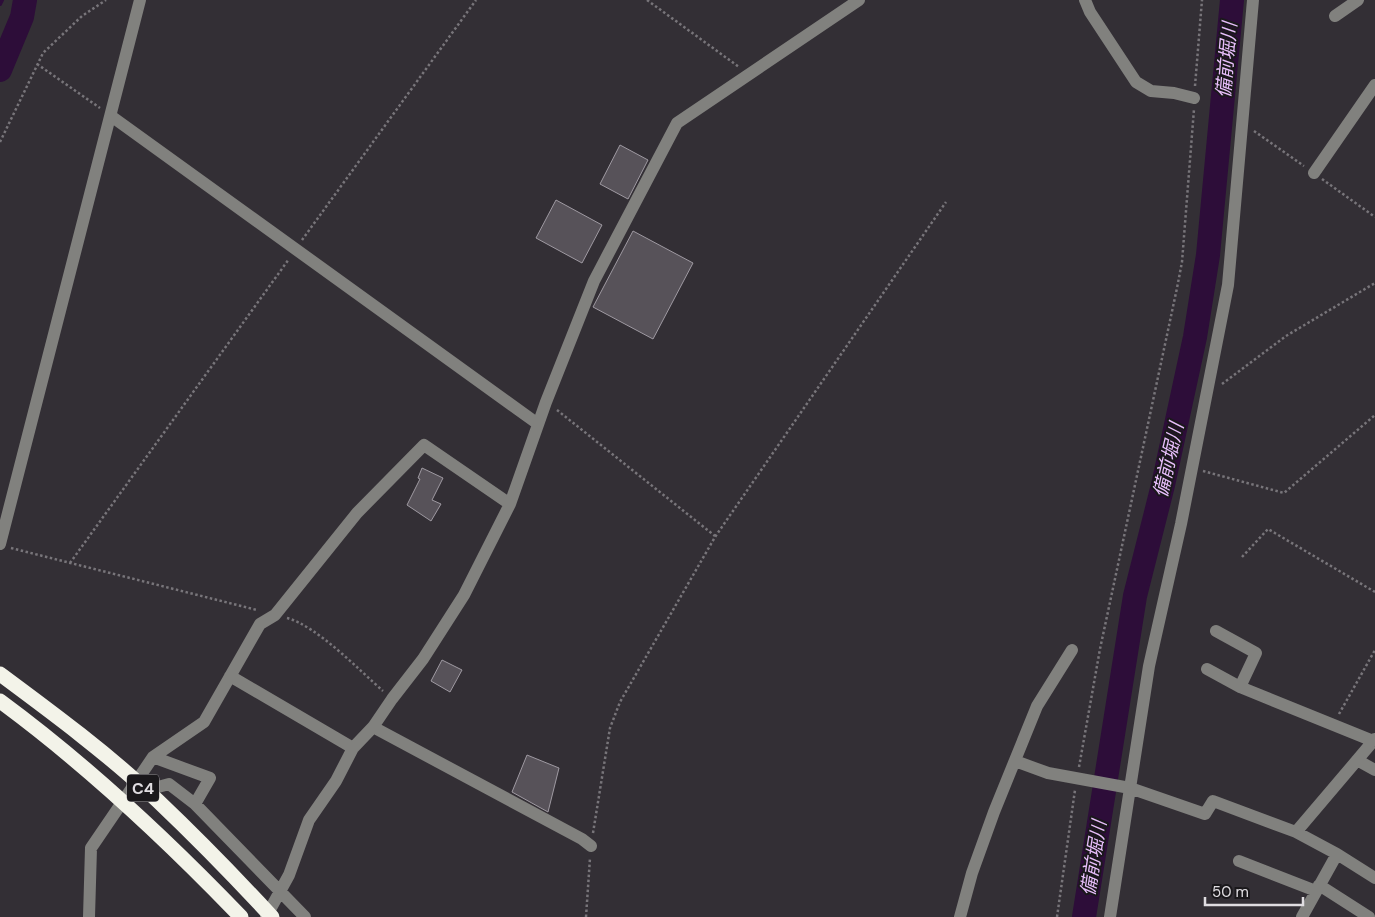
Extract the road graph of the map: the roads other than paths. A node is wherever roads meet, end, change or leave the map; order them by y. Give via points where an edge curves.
1 (140, 0) edge
2 (859, 0) edge
3 (1085, 0) edge
4 (1253, 0) edge
5 (1358, 0) edge
6 (1335, 16) dead end
7 (1375, 85) edge
8 (1194, 98) road end
9 (111, 116) junction
10 (1314, 173) dead end
11 (538, 424) junction
12 (510, 504) junction
13 (4, 546) edge
14 (1216, 631) dead end
15 (1072, 650) dead end
16 (1207, 669) dead end
17 (0, 674) edge
18 (230, 676) junction
19 (1240, 687) junction
20 (0, 701) edge
21 (373, 727) junction
22 (1374, 740) edge
23 (353, 748) junction
24 (153, 757) junction
25 (1357, 760) junction
26 (1015, 761) junction
27 (1375, 770) edge
28 (135, 784) junction
29 (1130, 788) junction
30 (195, 804) junction
31 (1296, 832) junction
32 (591, 846) road end
33 (1337, 854) junction
34 (1239, 861) dead end
35 (1375, 878) edge
36 (1318, 888) junction
37 (281, 890) junction
38 (89, 917) edge
39 (240, 917) edge
40 (266, 917) edge
41 (272, 917) edge
42 (305, 917) edge
43 (960, 917) edge
44 (1110, 917) edge
45 (1302, 917) edge
46 (1369, 917) edge

1 - 9 street
2 - 11 street via 677,123 594,281
3 - 8 street via 1136,82 1151,91 1174,92
4 - 29 street via 1233,252 1194,459 1149,666
5 - 6 street
7 - 10 street
9 - 11 street
9 - 13 street
11 - 12 street
12 - 18 street via 424,445 357,513 276,615 260,624
12 - 21 street via 464,595 423,659
14 - 19 street via 1256,653
15 - 26 street via 1037,706
16 - 19 street
17 - 41 highway, C4, bridge via 98,749 156,799
18 - 23 street
18 - 24 street via 204,722
19 - 22 street
20 - 39 highway, C4, bridge via 82,766 140,818
21 - 23 street
21 - 32 street
22 - 25 street
23 - 37 street via 336,782 309,820
24 - 28 street
24 - 30 street via 210,778
25 - 27 street
25 - 31 street
26 - 29 street via 1048,773
26 - 43 street via 972,873
28 - 30 street via 158,787 170,784
28 - 38 street via 91,848
29 - 31 street via 1205,814 1213,801
29 - 44 street
30 - 37 street
31 - 33 street
33 - 35 street
33 - 36 street
34 - 36 street
36 - 45 street
36 - 46 street
37 - 40 street
37 - 42 street

